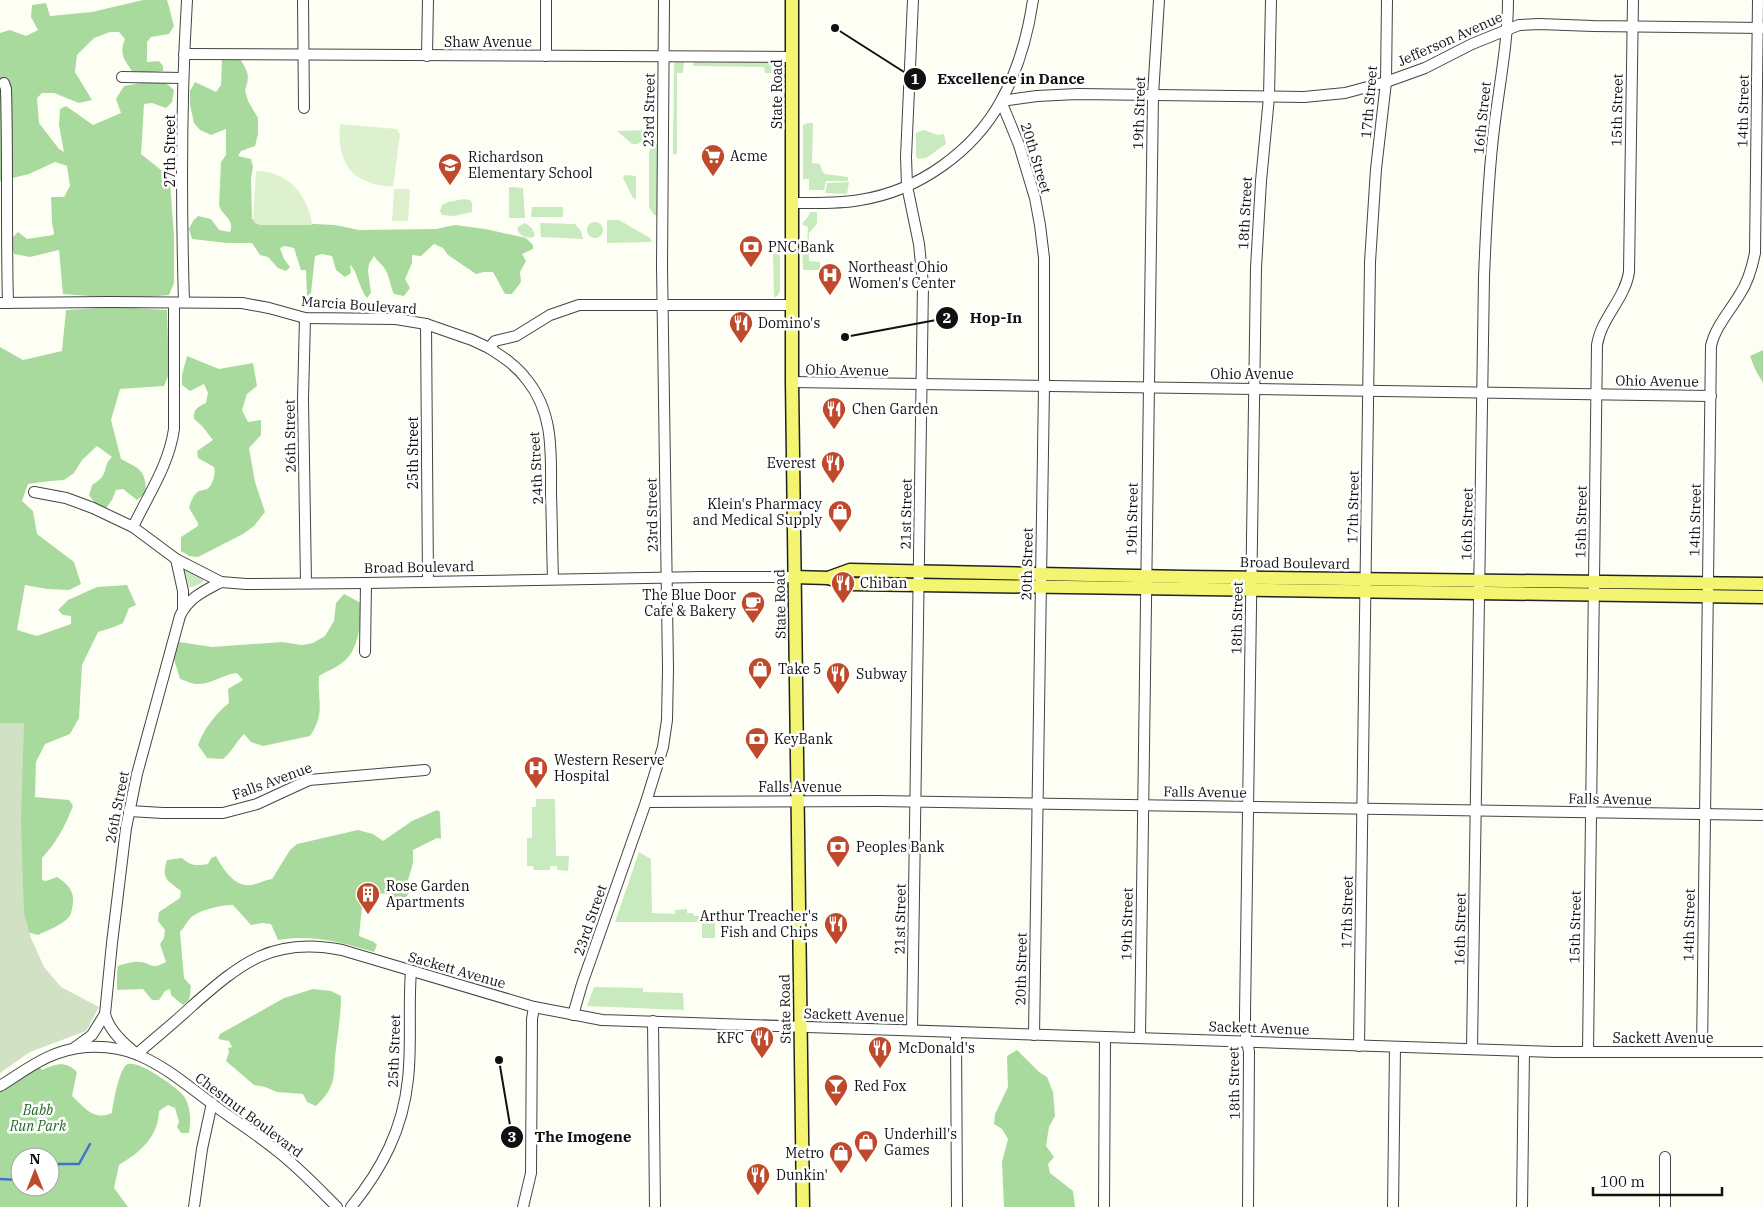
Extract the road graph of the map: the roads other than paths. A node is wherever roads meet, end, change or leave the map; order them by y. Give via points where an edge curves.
1 (187, 0) edge
2 (303, 0) edge
3 (428, 0) edge
4 (546, 0) edge
5 (664, 0) edge
6 (792, 0) edge
7 (913, 0) edge
8 (1033, 0) edge
9 (1159, 0) edge
10 (1271, 0) edge
11 (1387, 0) edge
12 (1508, 0) edge
13 (1633, 0) edge
14 (1758, 0) edge
15 (1632, 27) junction
16 (1508, 28) junction
17 (1761, 28) edge
18 (184, 54) junction
19 (303, 54) junction
20 (427, 56) junction
21 (546, 56) junction
22 (664, 57) junction
23 (792, 57) junction
24 (122, 77) dead end
25 (183, 78) junction
26 (1386, 82) junction
27 (4, 84) dead end
28 (1153, 95) junction
29 (1268, 97) junction
30 (1001, 101) junction
31 (304, 108) dead end
32 (907, 186) junction
33 (792, 203) junction
34 (180, 302) junction
35 (4, 303) edge
36 (663, 305) junction
37 (792, 306) junction
38 (305, 318) junction
39 (426, 324) junction
40 (489, 348) junction
41 (792, 382) junction
42 (921, 384) junction
43 (1044, 386) junction
44 (1148, 387) junction
45 (1254, 389) junction
46 (1368, 391) junction
47 (1482, 392) junction
48 (1597, 394) junction
49 (1711, 396) junction
50 (34, 492) dead end
51 (133, 527) junction
52 (176, 559) junction
53 (794, 577) junction
54 (667, 578) junction
55 (918, 578) junction
56 (553, 579) junction
57 (1365, 579) junction
58 (1040, 580) junction
59 (1145, 581) junction
60 (221, 582) junction
61 (428, 582) junction
62 (306, 583) junction
63 (366, 583) junction
64 (1251, 584) junction
65 (1763, 584) edge
66 (1479, 587) junction
67 (1593, 589) junction
68 (1708, 590) junction
69 (1365, 592) junction
70 (1763, 597) edge
71 (183, 610) junction
72 (365, 652) dead end
73 (425, 770) dead end
74 (798, 800) junction
75 (915, 801) junction
76 (646, 802) junction
77 (1038, 804) junction
78 (1142, 805) junction
79 (1248, 807) junction
80 (1362, 809) junction
81 (129, 811) junction
82 (1476, 811) junction
83 (1590, 812) junction
84 (1704, 814) junction
85 (1763, 815) edge
86 (411, 971) junction
87 (534, 1007) junction
88 (105, 1014) junction
89 (573, 1015) junction
90 (653, 1021) junction
91 (801, 1027) junction
92 (912, 1030) junction
93 (956, 1032) junction
94 (1034, 1035) junction
95 (1105, 1037) junction
96 (1140, 1038) junction
97 (1246, 1042) junction
98 (1359, 1046) junction
99 (1395, 1047) junction
100 (73, 1049) junction
101 (1472, 1049) junction
102 (1524, 1051) junction
103 (1588, 1052) junction
104 (1702, 1052) junction
105 (1763, 1052) edge
106 (137, 1054) junction
107 (0, 1086) edge
108 (212, 1103) junction
109 (1665, 1157) dead end
110 (322, 1192) junction
111 (194, 1207) edge
112 (326, 1207) edge
113 (337, 1207) edge
114 (351, 1207) edge
115 (523, 1207) edge
116 (655, 1207) edge
117 (803, 1207) edge
118 (957, 1207) edge
119 (1104, 1207) edge
120 (1248, 1207) edge
121 (1394, 1207) edge
122 (1522, 1207) edge
123 (1664, 1207) edge

1 - 18 street, 27th Street
2 - 19 street
3 - 20 street
4 - 21 street
5 - 22 street, 23rd Street
6 - 23 main road, State Road
7 - 32 street, 21st Street
8 - 30 street via 1024,44
9 - 28 street, 19th Street
10 - 29 street, 18th Street
11 - 26 street, 17th Street
12 - 16 street, 16th Street
13 - 15 street, 15th Street
14 - 17 street, 14th Street
15 - 16 street, Jefferson Avenue via 1539,24
15 - 17 street, Jefferson Avenue
15 - 48 street, 15th Street via 1630,272 1598,338
16 - 26 street, Jefferson Avenue via 1425,68
16 - 47 street, 16th Street via 1487,203
17 - 49 street, 14th Street via 1755,253 1748,280 1712,340
18 - 19 street, Shaw Avenue
18 - 25 street, 27th Street
19 - 20 street, Shaw Avenue
19 - 31 street
20 - 21 street, Shaw Avenue
21 - 22 street, Shaw Avenue
22 - 23 street, Shaw Avenue
22 - 36 street, 23rd Street
23 - 33 main road, State Road
24 - 25 street
25 - 34 street, 27th Street via 183,269
26 - 29 street, Jefferson Avenue via 1324,96
26 - 46 street, 17th Street via 1372,222
27 - 35 street via 7,126
28 - 29 street, Jefferson Avenue
28 - 30 street, Jefferson Avenue via 1077,94
28 - 44 street, 19th Street
29 - 45 street, 18th Street via 1257,234
30 - 32 street via 980,131 956,155
30 - 43 street, 20th Street via 1026,165 1040,225 1045,285
32 - 33 street via 859,200
32 - 42 street, 21st Street via 922,270
33 - 37 main road, State Road
34 - 35 street, Marcia Boulevard
34 - 38 street, Marcia Boulevard via 242,303
34 - 51 street, 27th Street via 172,442 163,469
36 - 37 street
36 - 40 street via 579,305 550,315 516,336 495,340
36 - 54 street, 23rd Street
37 - 41 main road, State Road
38 - 39 street, Marcia Boulevard via 396,320
38 - 62 street, 26th Street
39 - 40 street, Marcia Boulevard
39 - 61 street, 25th Street
40 - 56 street, 24th Street via 528,380 545,413 550,440
41 - 42 street, Ohio Avenue
41 - 53 main road, State Road
42 - 43 street, Ohio Avenue
42 - 55 street, 21st Street
43 - 44 street, Ohio Avenue
43 - 58 street, 20th Street
44 - 45 street, Ohio Avenue
44 - 59 street, 19th Street
45 - 46 street, Ohio Avenue
45 - 64 street, 18th Street
46 - 47 street, Ohio Avenue
46 - 57 street, 17th Street
47 - 48 street, Ohio Avenue
47 - 66 street, 16th Street
48 - 49 street, Ohio Avenue
48 - 67 street, 15th Street
49 - 68 street, 14th Street
50 - 51 street, Broad Boulevard via 80,502
51 - 52 street, Broad Boulevard
52 - 60 street, Broad Boulevard
52 - 71 street, 26th Street via 184,591
53 - 54 street, Broad Boulevard
53 - 55 main road, Broad Boulevard via 828,578 850,570
53 - 74 main road, State Road
54 - 56 street, Broad Boulevard
54 - 76 street, 23rd Street via 667,720 663,747
55 - 58 main road, Broad Boulevard
55 - 75 street, 21st Street
56 - 61 street, Broad Boulevard
57 - 64 main road, Broad Boulevard
57 - 66 main road, Broad Boulevard
57 - 69 street, 17th Street
58 - 59 main road, Broad Boulevard
58 - 77 street, 20th Street
59 - 64 main road, Broad Boulevard
59 - 78 street, 19th Street
60 - 62 street, Broad Boulevard
60 - 71 street, 26th Street via 196,595
61 - 63 street, Broad Boulevard
62 - 63 street, Broad Boulevard
63 - 72 street
64 - 69 main road, Broad Boulevard
64 - 79 street, 18th Street
65 - 68 main road, Broad Boulevard
66 - 67 main road, Broad Boulevard
66 - 69 main road, Broad Boulevard
66 - 82 street, 16th Street
67 - 68 main road, Broad Boulevard
67 - 83 street, 15th Street
68 - 70 main road, Broad Boulevard
68 - 84 street, 14th Street
69 - 80 street, 17th Street
71 - 81 street, 26th Street
73 - 81 street, Falls Avenue via 309,780 257,804 223,813
74 - 75 street, Falls Avenue
74 - 76 street, Falls Avenue
74 - 91 main road, State Road
75 - 77 street, Falls Avenue
75 - 92 street, 21st Street
76 - 89 street, 23rd Street
77 - 78 street, Falls Avenue
77 - 94 street, 20th Street
78 - 79 street, Falls Avenue
78 - 96 street, 19th Street
79 - 80 street, Falls Avenue
79 - 97 street, 18th Street
80 - 82 street, Falls Avenue
80 - 98 street, 17th Street
81 - 88 street, 26th Street
82 - 83 street, Falls Avenue
82 - 101 street, 16th Street
83 - 84 street, Falls Avenue
83 - 103 street, 15th Street
84 - 85 street, Falls Avenue
84 - 104 street, 14th Street
86 - 87 street, Sackett Avenue
86 - 106 street, Sackett Avenue via 322,946 302,945 275,950 242,966
86 - 114 street, 25th Street via 408,1078 401,1118 377,1171
87 - 89 street, Sackett Avenue
87 - 115 street via 531,1173
88 - 100 street, 26th Street via 92,1035
88 - 106 street via 107,1023
89 - 90 street, Sackett Avenue via 602,1020
90 - 91 street, Sackett Avenue
90 - 116 street
91 - 92 street, Sackett Avenue
91 - 117 main road, State Road
92 - 93 street, Sackett Avenue
93 - 94 street, Sackett Avenue
93 - 118 street
94 - 95 street, Sackett Avenue
95 - 96 street, Sackett Avenue
95 - 119 street
96 - 97 street, Sackett Avenue
97 - 98 street, Sackett Avenue
97 - 120 street, 18th Street via 1249,1052
98 - 99 street, Sackett Avenue
99 - 101 street, Sackett Avenue
99 - 121 street
100 - 106 street via 98,1047
100 - 107 street via 26,1068
101 - 102 street, Sackett Avenue
102 - 103 street, Sackett Avenue
102 - 122 street
103 - 104 street, Sackett Avenue
104 - 105 street, Sackett Avenue
106 - 108 street, Chestnut Boulevard via 174,1075
108 - 110 street, Chestnut Boulevard via 276,1150
108 - 111 street
109 - 123 street
110 - 112 street
110 - 113 street, Chestnut Boulevard

